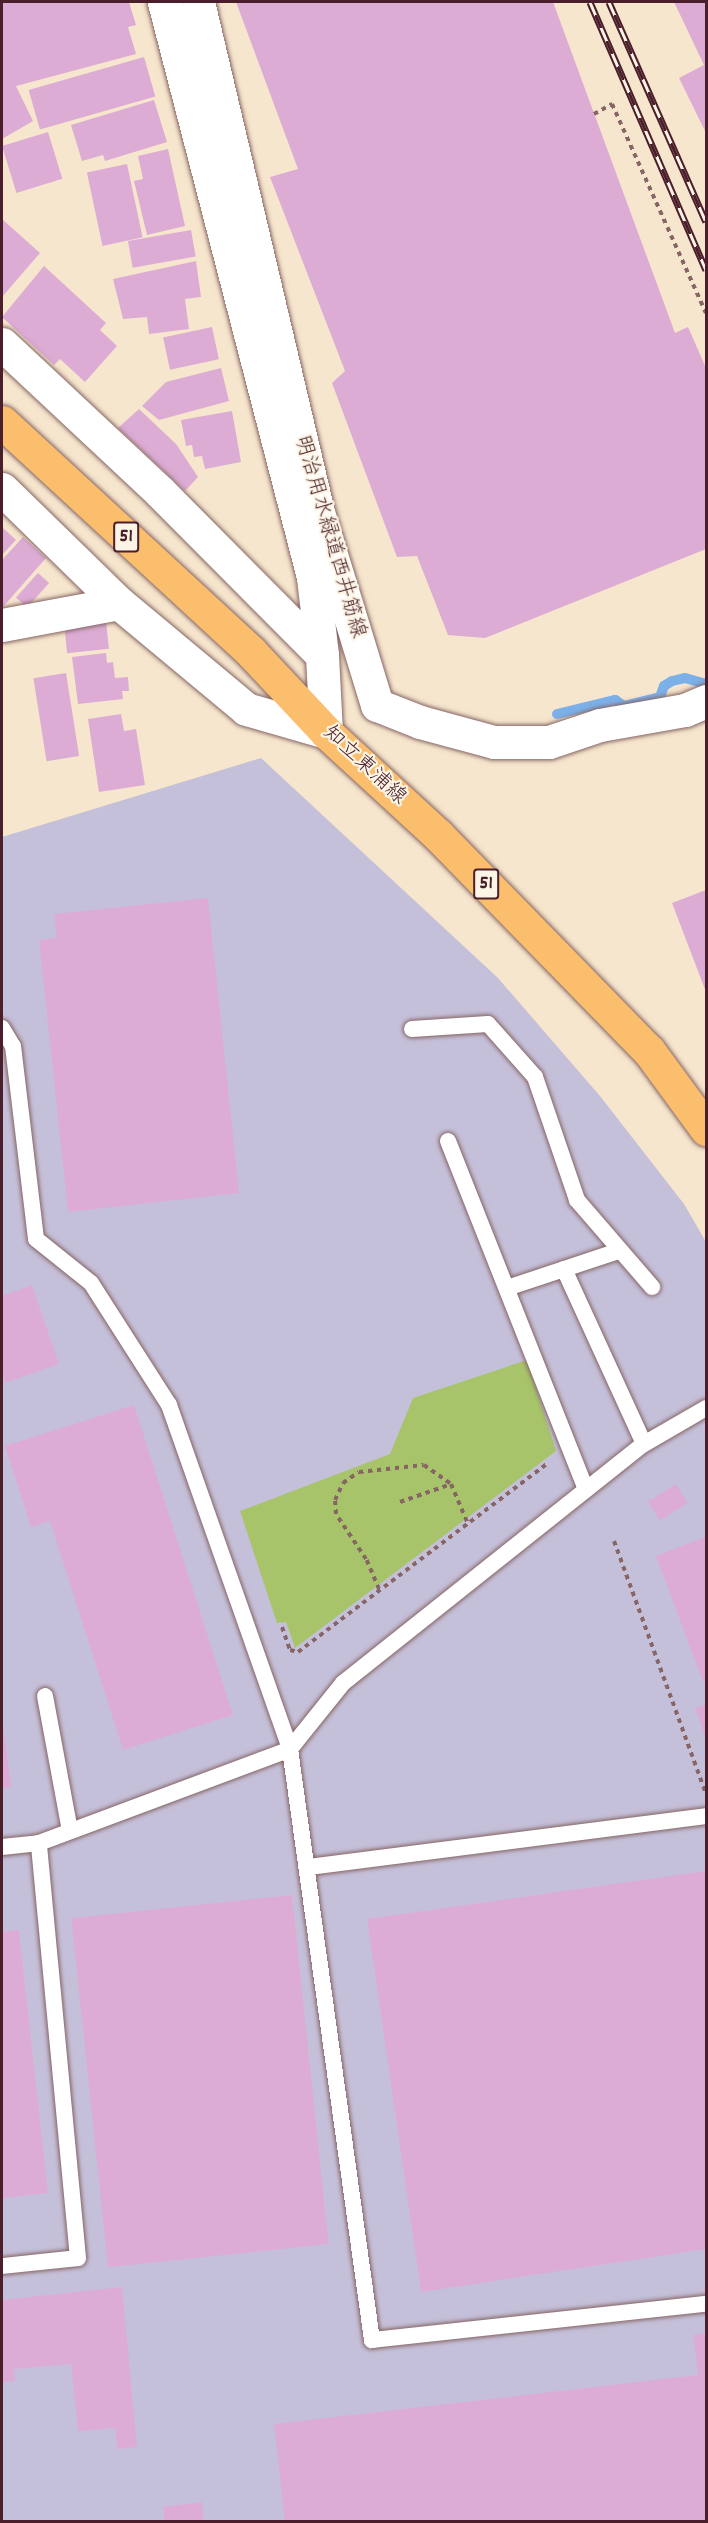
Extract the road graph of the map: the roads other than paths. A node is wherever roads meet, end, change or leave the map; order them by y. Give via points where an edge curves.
1 (164, 2) edge
2 (198, 2) edge
3 (2, 344) edge
4 (2, 422) edge
5 (2, 489) edge
6 (119, 603) junction
7 (2, 624) edge
8 (322, 655) junction
9 (706, 701) edge
10 (326, 732) junction
11 (2, 1028) edge
12 (412, 1029) dead end
13 (706, 1129) edge
14 (448, 1141) dead end
15 (618, 1251) junction
16 (564, 1269) junction
17 (652, 1287) dead end
18 (507, 1288) junction
19 (706, 1408) edge
20 (644, 1444) junction
21 (586, 1490) junction
22 (45, 1696) dead end
23 (290, 1749) junction
24 (706, 1816) edge
25 (70, 1831) junction
26 (39, 1843) junction
27 (2, 1847) edge
28 (309, 1867) junction
29 (2, 2266) edge
30 (706, 2304) edge

1 - 8 street via 310,569
2 - 9 street, 明治用水緑道西井筋線 via 318,512 377,705 420,722 494,742 549,742 600,725 685,710
3 - 8 street via 160,492
4 - 10 main road, 知立東浦線 / 51 via 251,652
5 - 6 street
6 - 7 street
6 - 10 street via 246,709
8 - 10 street
10 - 13 main road, 知立東浦線 / 51 via 438,835 649,1051
11 - 23 lane via 13,1046 36,1239 92,1283 169,1405
12 - 15 lane via 488,1024 535,1077 577,1200
14 - 18 lane
15 - 16 lane
15 - 17 lane
16 - 18 lane
16 - 20 lane
18 - 21 lane
19 - 20 lane
20 - 21 lane
21 - 23 lane via 344,1683
22 - 25 lane
23 - 25 lane
23 - 28 lane
24 - 28 lane
25 - 26 lane
26 - 27 lane
26 - 29 lane via 78,2258
28 - 30 lane via 372,2340

